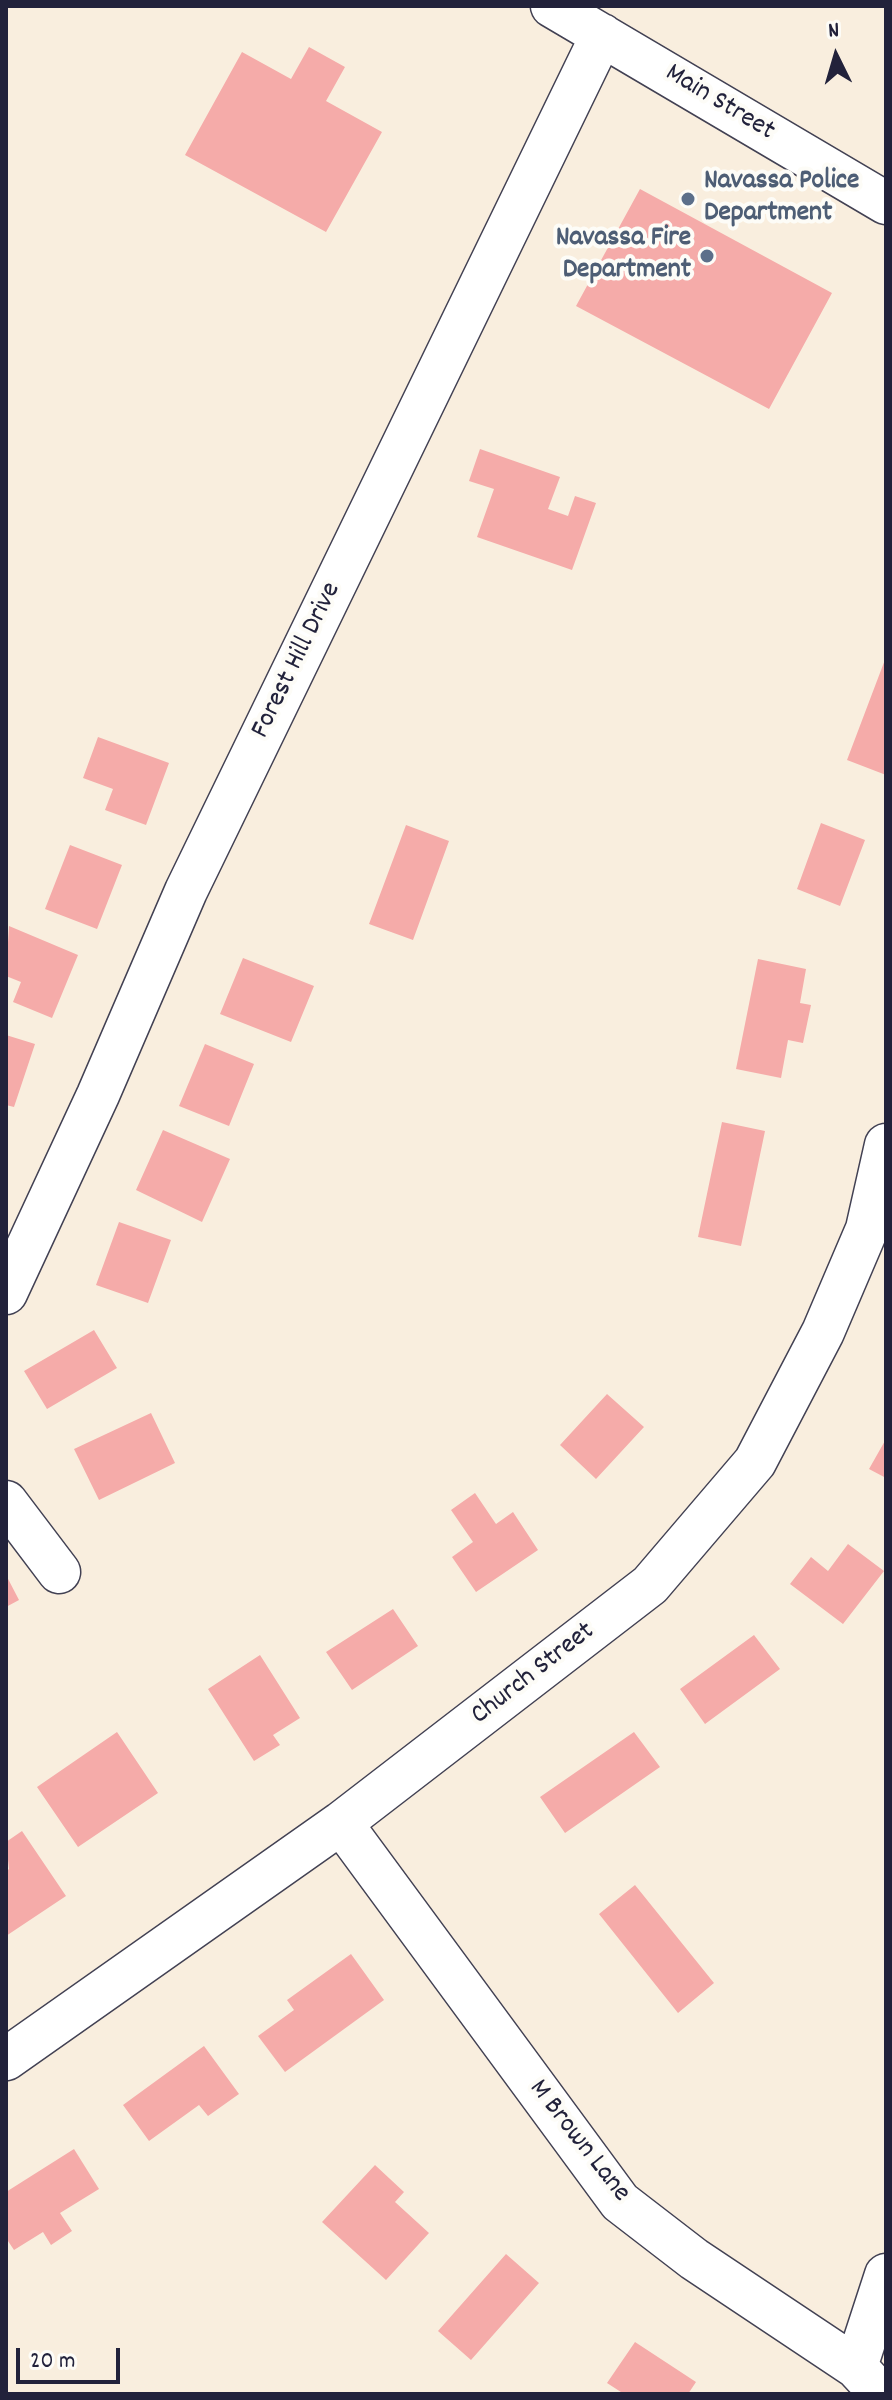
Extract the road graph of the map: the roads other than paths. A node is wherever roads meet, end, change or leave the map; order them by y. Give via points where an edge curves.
1 (552, 6) edge
2 (602, 35) junction
3 (886, 203) edge
4 (886, 1145) edge
5 (6, 1293) edge
6 (6, 1502) edge
7 (59, 1572) dead end
8 (341, 1823) junction
9 (6, 2059) edge
10 (886, 2275) edge
11 (869, 2380) edge

1 - 2 street, Main Street
2 - 3 street, Main Street
2 - 5 street, Forest Hill Drive via 186,891
4 - 8 street, Church Street via 867,1229 823,1332 755,1462 650,1585
6 - 7 street
8 - 9 street, Church Street
8 - 11 street, M Brown Lane via 620,2202
10 - 11 street

